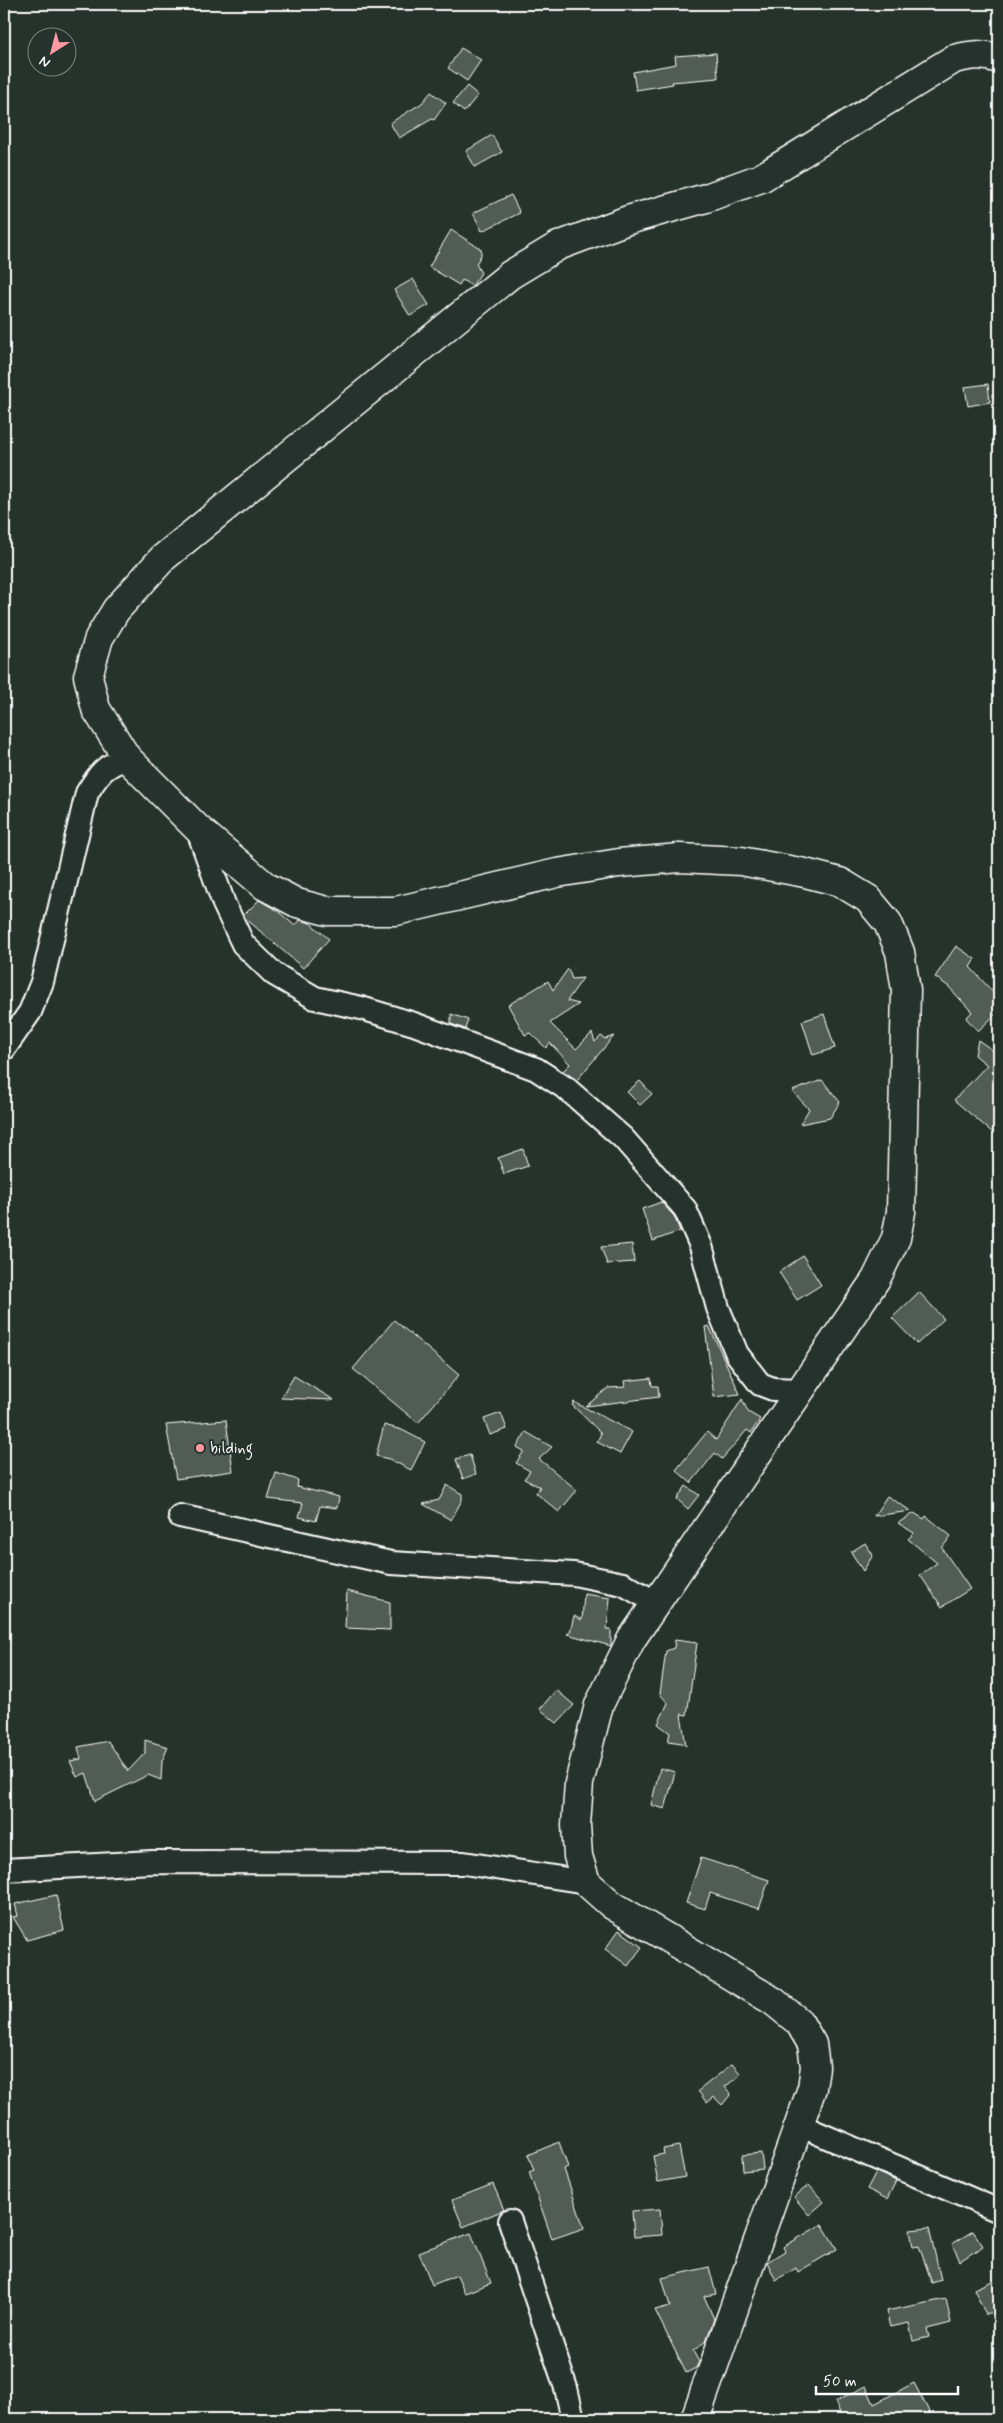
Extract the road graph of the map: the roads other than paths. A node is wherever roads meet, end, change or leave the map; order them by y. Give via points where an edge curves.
1 (999, 59) edge
2 (127, 758) junction
3 (197, 828) junction
4 (4, 1049) edge
5 (800, 1390) junction
6 (180, 1516) dead end
7 (655, 1602) junction
8 (4, 1870) edge
9 (586, 1882) junction
10 (799, 2125) junction
11 (999, 2210) edge
12 (510, 2221) dead end
13 (573, 2419) edge
14 (695, 2419) edge

1 - 2 street via 971,54 954,59 762,178 628,220 558,246 510,275 163,558 116,610 99,638 88,676 96,709
2 - 3 street
2 - 4 street via 100,771 87,794 42,982 30,1012
3 - 5 street via 224,904 243,944 274,974 315,998 414,1024 536,1069 567,1089 623,1138 685,1209 701,1246 718,1308 737,1354 760,1384 773,1389
3 - 5 street via 264,886 297,903 327,911 396,910 557,873 680,858 741,861 805,873 840,882 868,899 888,923 900,952 906,990 901,1212 896,1238 876,1278
5 - 7 street
6 - 7 street via 391,1563 582,1576 623,1584
7 - 9 street via 613,1673 589,1740 579,1783 576,1825 578,1856
8 - 9 street via 152,1862 464,1863
9 - 10 street via 612,1905 773,2002 799,2022 812,2044 815,2068 812,2088
10 - 11 street
10 - 14 street
12 - 13 street via 566,2388

